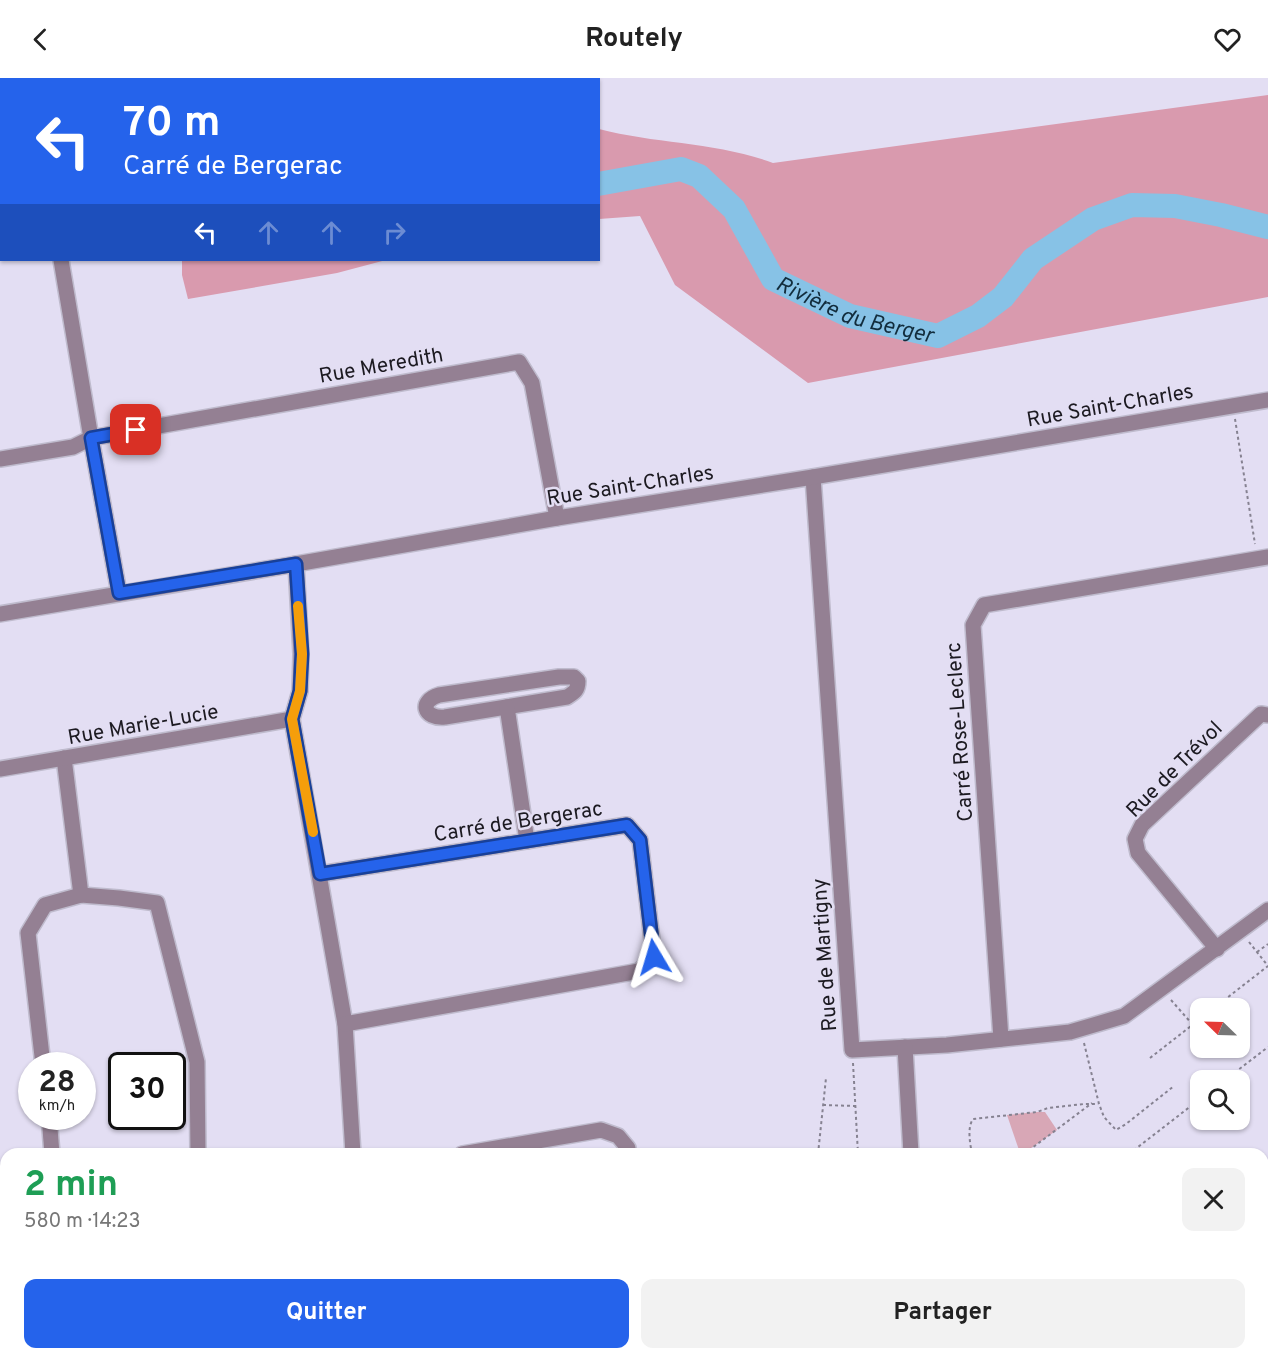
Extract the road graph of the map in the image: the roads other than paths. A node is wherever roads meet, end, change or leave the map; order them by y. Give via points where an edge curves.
1 (61, 261) edge
2 (1268, 400) edge
3 (91, 438) junction
4 (0, 459) edge
5 (813, 477) junction
6 (556, 518) junction
7 (1263, 558) edge
8 (296, 564) junction
9 (119, 593) junction
10 (0, 614) edge
11 (507, 707) junction
12 (1268, 715) edge
13 (292, 719) junction
14 (64, 758) junction
15 (0, 769) edge
16 (527, 841) junction
17 (320, 874) junction
18 (81, 896) junction
19 (1268, 910) edge
20 (1217, 949) junction
21 (345, 1024) junction
22 (1001, 1039) junction
23 (905, 1047) junction
24 (42, 1052) edge
25 (50, 1130) edge
26 (52, 1148) edge
27 (198, 1148) edge
28 (353, 1148) edge
29 (497, 1148) edge
30 (628, 1148) edge
31 (911, 1148) edge

1 - 3 street
2 - 5 street, Rue Saint-Charles
3 - 4 street via 73,447
3 - 6 street, Rue Meredith via 519,362 532,383
3 - 9 street
5 - 6 street, Rue Saint-Charles
5 - 23 street, Rue de Martigny via 852,1050
6 - 8 street, Rue Saint-Charles
7 - 22 street, Carré Rose-Leclerc via 984,605 973,625
8 - 9 street, Rue Saint-Charles
8 - 13 street via 302,654 300,691
9 - 10 street, Rue Saint-Charles
11 - 11 street via 567,697 576,692 578,681 559,676 439,695 428,701 426,708 436,718
11 - 16 street
12 - 20 street, Rue de Trévol via 1261,714 1159,809 1142,825 1135,839 1138,853
13 - 14 street, Rue Marie-Lucie
13 - 17 street
14 - 15 street, Rue Marie-Lucie
14 - 18 street
16 - 17 street, Carré de Bergerac
16 - 21 street, Carré de Bergerac via 627,825 640,840 654,957 639,971
17 - 21 street
18 - 24 street via 45,905 28,933
18 - 27 street via 157,903 197,1062
19 - 20 street, Rue de Martigny
20 - 22 street, Rue de Martigny via 1124,1016 1070,1032
21 - 28 street
22 - 23 street, Rue de Martigny
23 - 31 street
25 - 26 street
29 - 30 street via 601,1130 618,1136

